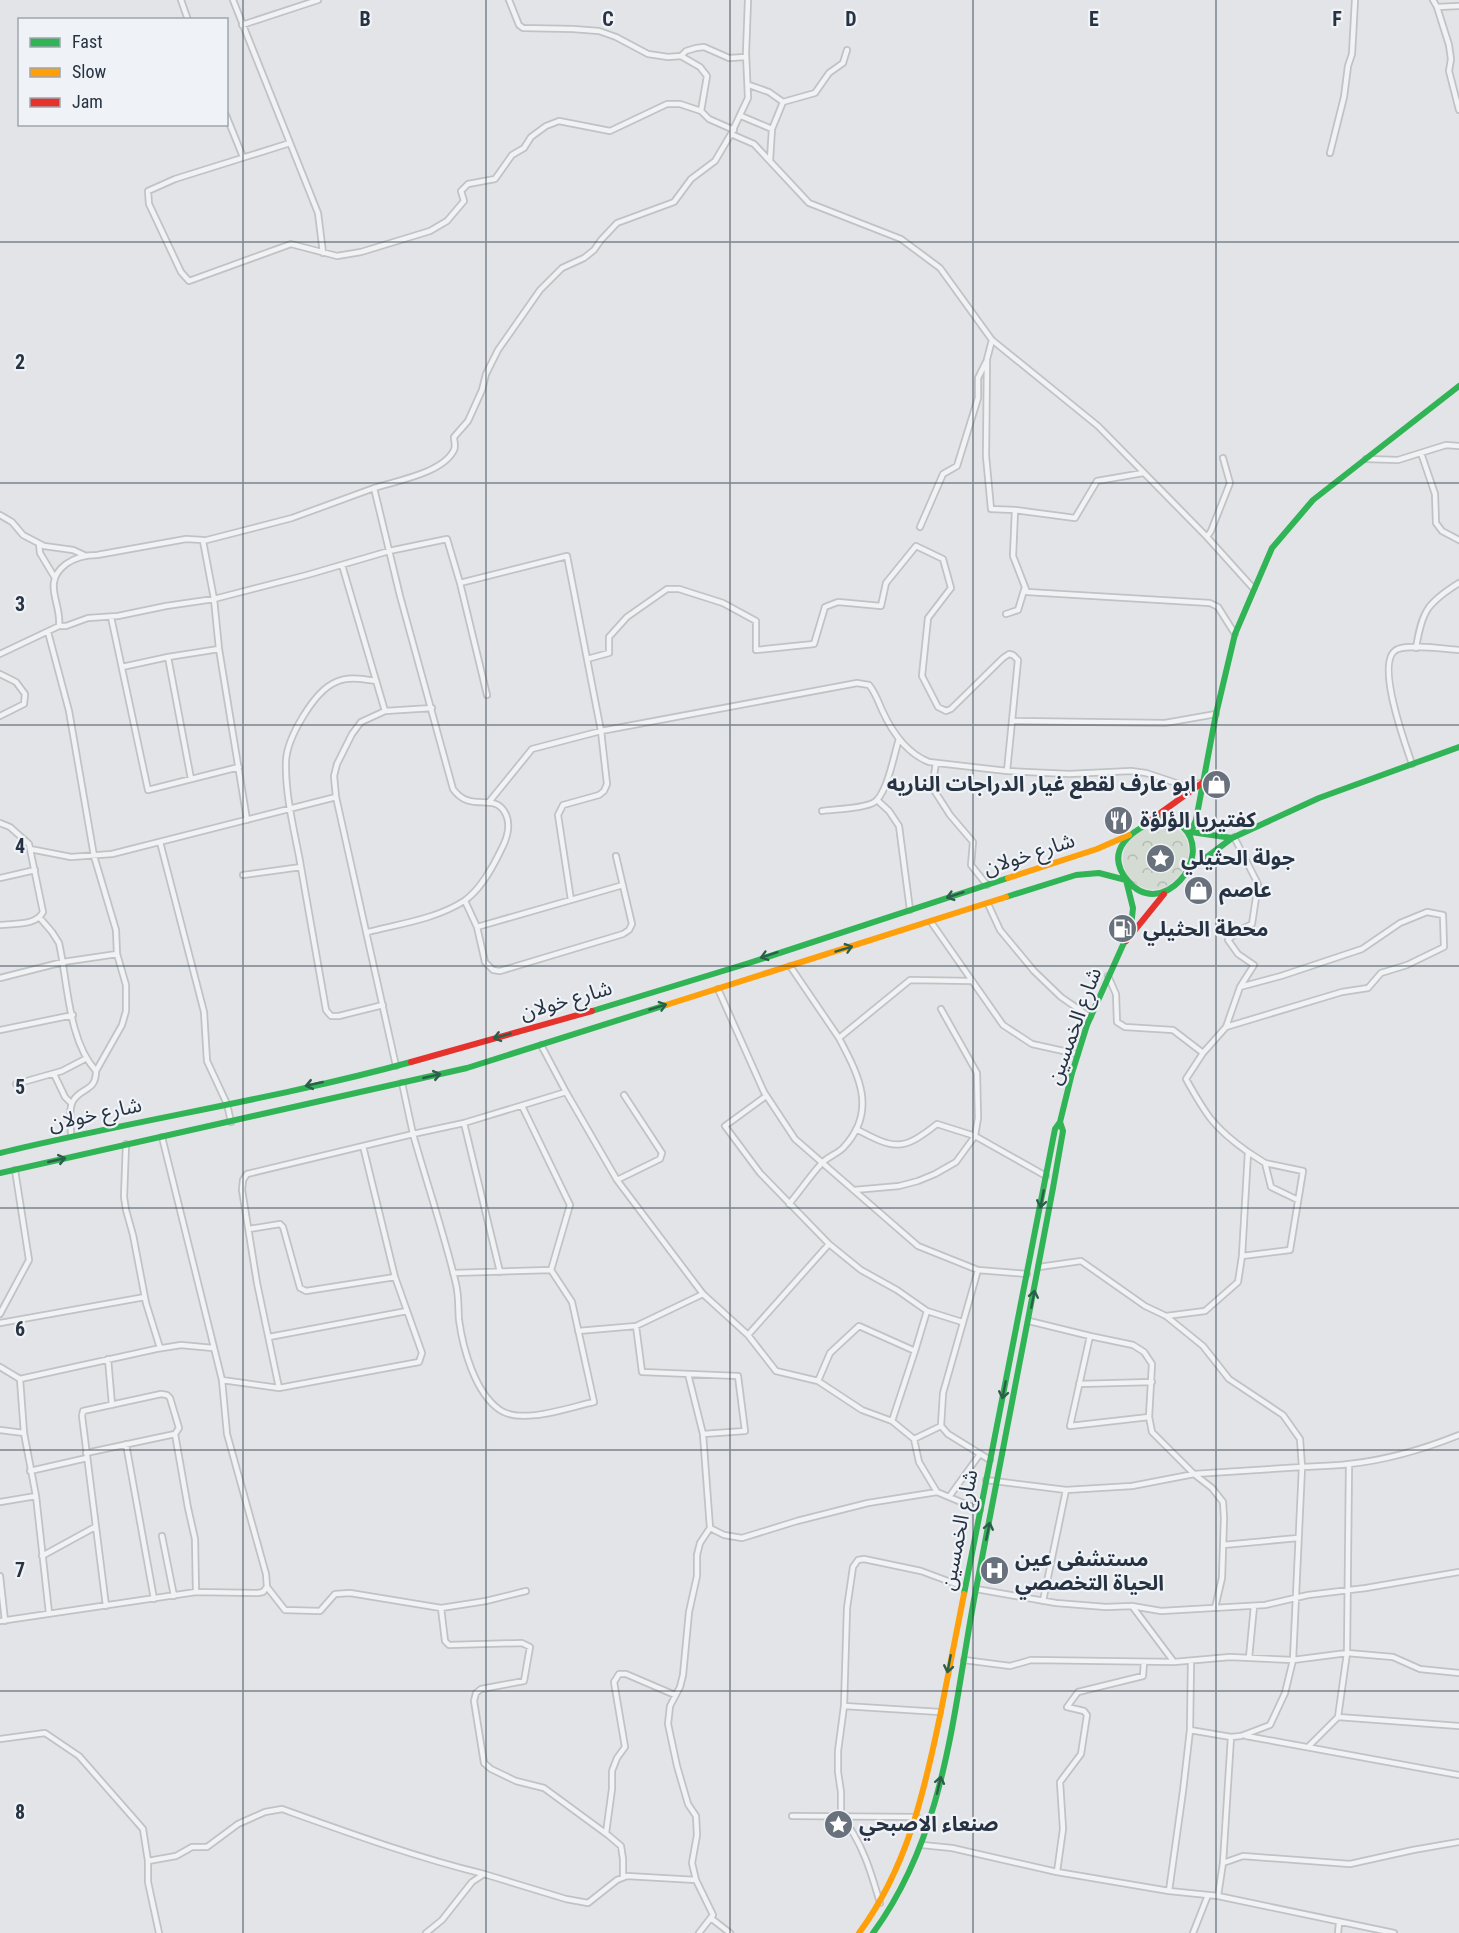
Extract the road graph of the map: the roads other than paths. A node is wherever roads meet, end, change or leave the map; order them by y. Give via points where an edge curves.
1 (181, 0) edge
2 (232, 0) edge
3 (318, 0) edge
4 (509, 0) edge
5 (748, 0) edge
6 (1355, 0) edge
7 (1433, 0) edge
8 (1459, 6) edge
9 (1437, 7) junction
10 (187, 18) edge
11 (242, 25) junction
12 (847, 50) dead end
13 (681, 56) junction
14 (746, 57) junction
15 (749, 85) junction
16 (783, 102) junction
17 (1459, 110) edge
18 (701, 111) junction
19 (741, 116) junction
20 (228, 120) edge
21 (772, 129) junction
22 (732, 132) junction
23 (290, 143) junction
24 (1330, 153) dead end
25 (243, 157) junction
26 (770, 160) junction
27 (323, 253) junction
28 (992, 340) junction
29 (987, 359) junction
30 (1459, 386) edge
31 (1459, 446) edge
32 (1421, 453) junction
33 (1223, 458) dead end
34 (1366, 459) junction
35 (1143, 473) junction
36 (374, 488) junction
37 (1015, 510) junction
38 (0, 515) edge
39 (920, 527) dead end
40 (1207, 537) junction
41 (204, 540) junction
42 (1459, 540) edge
43 (39, 544) junction
44 (389, 551) junction
45 (85, 555) junction
46 (342, 565) junction
47 (55, 578) junction
48 (460, 583) junction
49 (1459, 583) edge
50 (1025, 586) junction
51 (1253, 588) junction
52 (214, 599) junction
53 (1006, 614) dead end
54 (111, 617) junction
55 (59, 626) junction
56 (48, 633) junction
57 (1235, 634) junction
58 (1416, 648) junction
59 (219, 649) junction
60 (1459, 650) edge
61 (0, 654) edge
62 (168, 657) junction
63 (587, 659) junction
64 (122, 667) junction
65 (0, 674) edge
66 (376, 681) junction
67 (487, 695) dead end
68 (432, 708) junction
69 (385, 711) junction
70 (1216, 714) junction
71 (0, 716) edge
72 (1012, 721) junction
73 (601, 731) junction
74 (899, 739) junction
75 (1459, 747) edge
76 (936, 763) junction
77 (1412, 764) junction
78 (239, 766) junction
79 (1007, 771) junction
80 (191, 779) junction
81 (1202, 783) junction
82 (336, 798) junction
83 (877, 800) junction
84 (489, 802) junction
85 (290, 809) junction
86 (822, 811) dead end
87 (247, 820) junction
88 (0, 823) edge
89 (1146, 824) junction
90 (1191, 832) junction
91 (1129, 834) junction
92 (1233, 837) junction
93 (160, 842) junction
94 (30, 849) junction
95 (94, 856) junction
96 (616, 856) dead end
97 (301, 867) junction
98 (35, 870) junction
99 (1187, 872) junction
100 (243, 875) dead end
101 (0, 878) edge
102 (1126, 880) junction
103 (623, 885) junction
104 (987, 885) junction
105 (1164, 894) junction
106 (571, 900) junction
107 (465, 901) junction
108 (988, 904) junction
109 (910, 910) junction
110 (40, 918) junction
111 (931, 922) junction
112 (0, 925) edge
113 (477, 927) junction
114 (368, 932) junction
115 (1125, 943) junction
116 (117, 954) junction
117 (63, 962) junction
118 (790, 966) junction
119 (1108, 976) junction
120 (0, 978) edge
121 (972, 981) junction
122 (1239, 987) junction
123 (718, 989) junction
124 (629, 1000) junction
125 (383, 1005) junction
126 (941, 1009) dead end
127 (73, 1015) junction
128 (630, 1016) junction
129 (1090, 1017) junction
130 (1226, 1027) junction
131 (0, 1030) edge
132 (839, 1038) junction
133 (541, 1045) junction
134 (1203, 1053) junction
135 (1077, 1054) junction
136 (85, 1059) junction
137 (396, 1066) junction
138 (96, 1071) junction
139 (54, 1074) junction
140 (402, 1083) junction
141 (16, 1084) dead end
142 (566, 1092) junction
143 (624, 1095) dead end
144 (766, 1096) junction
145 (71, 1103) junction
146 (227, 1104) junction
147 (522, 1106) junction
148 (231, 1122) junction
149 (1060, 1122) junction
150 (464, 1123) junction
151 (856, 1129) junction
152 (413, 1134) junction
153 (71, 1135) junction
154 (161, 1136) junction
155 (975, 1136) junction
156 (126, 1144) junction
157 (363, 1146) junction
158 (1248, 1152) junction
159 (0, 1153) edge
160 (822, 1162) junction
161 (1265, 1163) junction
162 (15, 1170) junction
163 (0, 1173) edge
164 (1046, 1176) junction
165 (617, 1180) junction
166 (854, 1190) junction
167 (1298, 1200) junction
168 (789, 1204) junction
169 (249, 1229) junction
170 (829, 1244) junction
171 (1242, 1256) junction
172 (1039, 1267) junction
173 (551, 1270) junction
174 (978, 1270) junction
175 (500, 1272) junction
176 (453, 1273) junction
177 (1027, 1274) junction
178 (395, 1277) junction
179 (703, 1294) junction
180 (145, 1297) junction
181 (407, 1311) junction
182 (927, 1311) junction
183 (0, 1314) edge
184 (1166, 1316) junction
185 (1029, 1321) junction
186 (962, 1322) junction
187 (0, 1323) edge
188 (636, 1326) junction
189 (578, 1331) junction
190 (748, 1335) junction
191 (269, 1336) junction
192 (1090, 1336) junction
193 (160, 1348) junction
194 (213, 1348) junction
195 (915, 1351) junction
196 (108, 1359) junction
197 (0, 1366) edge
198 (688, 1374) junction
199 (20, 1379) junction
200 (222, 1380) junction
201 (818, 1382) junction
202 (1152, 1383) junction
203 (1079, 1384) junction
204 (279, 1388) junction
205 (112, 1405) junction
206 (1149, 1417) junction
207 (892, 1421) junction
208 (941, 1426) junction
209 (0, 1430) edge
210 (24, 1433) junction
211 (175, 1434) junction
212 (703, 1434) junction
213 (1459, 1435) edge
214 (914, 1439) junction
215 (126, 1444) junction
216 (980, 1454) junction
217 (86, 1456) junction
218 (990, 1460) junction
219 (1349, 1464) junction
220 (1302, 1467) junction
221 (30, 1471) junction
222 (1194, 1474) junction
223 (986, 1480) junction
224 (998, 1483) junction
225 (1066, 1490) junction
226 (937, 1492) junction
227 (36, 1496) junction
228 (949, 1497) junction
229 (0, 1502) edge
230 (980, 1510) junction
231 (95, 1527) junction
232 (710, 1528) junction
233 (162, 1536) dead end
234 (1298, 1538) junction
235 (1223, 1545) junction
236 (42, 1556) junction
237 (1459, 1572) edge
238 (0, 1576) edge
239 (267, 1587) junction
240 (964, 1587) junction
241 (976, 1589) junction
242 (1349, 1590) junction
243 (526, 1591) dead end
244 (196, 1592) junction
245 (174, 1596) junction
246 (1296, 1597) junction
247 (154, 1599) junction
248 (1043, 1601) junction
249 (106, 1606) junction
250 (1132, 1606) junction
251 (1254, 1606) junction
252 (441, 1608) junction
253 (1215, 1608) junction
254 (49, 1613) junction
255 (2, 1621) edge
256 (955, 1632) junction
257 (968, 1633) junction
258 (1347, 1653) junction
259 (1249, 1658) junction
260 (964, 1660) junction
261 (1293, 1660) junction
262 (1191, 1661) junction
263 (1144, 1662) junction
264 (1174, 1662) junction
265 (1459, 1672) edge
266 (675, 1695) junction
267 (844, 1706) junction
268 (940, 1712) junction
269 (1338, 1717) junction
270 (1459, 1726) edge
271 (1190, 1730) junction
272 (1243, 1735) junction
273 (1231, 1737) junction
274 (0, 1739) edge
275 (1309, 1746) junction
276 (1459, 1775) edge
277 (792, 1815) dead end
278 (841, 1816) junction
279 (917, 1817) junction
280 (606, 1833) junction
281 (1459, 1842) edge
282 (922, 1845) junction
283 (148, 1862) junction
284 (1223, 1863) junction
285 (900, 1864) junction
286 (912, 1870) junction
287 (1057, 1872) junction
288 (484, 1874) junction
289 (623, 1877) junction
290 (696, 1880) junction
291 (1169, 1891) junction
292 (1208, 1895) junction
293 (1218, 1896) junction
294 (880, 1903) junction
295 (712, 1919) junction
296 (1339, 1923) junction
297 (727, 1932) edge
298 (159, 1933) edge
299 (426, 1933) edge
300 (699, 1933) edge
301 (859, 1933) edge
302 (873, 1933) edge
303 (1193, 1933) edge
304 (1338, 1933) edge
305 (1394, 1933) edge

1 - 10 street
2 - 11 street
3 - 11 street
4 - 13 street via 523,28 599,31 648,54
5 - 14 street
6 - 24 street via 1354,46
7 - 9 street
8 - 9 street
9 - 17 street via 1449,45 1450,77
11 - 23 street
12 - 16 street via 843,63 829,73 815,93
13 - 14 street via 704,47 729,57
13 - 18 street via 707,76
14 - 15 street
15 - 16 street
15 - 19 street
16 - 21 street
18 - 22 street
18 - 27 street via 667,104 610,131 560,121 546,126 512,155 495,179 468,184 461,191 464,201 447,221 430,231 361,252 337,256
19 - 21 street
19 - 22 street
20 - 25 street
21 - 26 street
22 - 26 street via 754,144
22 - 36 street via 715,161 691,179 674,202 617,223 594,250 562,268 540,290 498,350 468,421 454,436 455,446 447,460 424,473
23 - 25 street
23 - 27 street via 318,213
25 - 27 street via 148,191 149,204 181,272 189,281 291,244
26 - 28 street via 809,202 901,239 940,268
28 - 29 street
28 - 35 street via 1098,426
29 - 37 street via 986,456 991,508
29 - 39 street via 978,378 978,398 957,466 943,474
30 - 34 main road
31 - 32 street via 1446,445
32 - 34 street via 1398,460
32 - 42 street via 1435,494 1436,524
33 - 40 street via 1230,483
34 - 51 main road via 1314,500 1292,524 1272,548
35 - 37 street via 1097,481 1076,518
35 - 40 street
36 - 41 street via 292,518
36 - 44 street
37 - 50 street via 1013,556
38 - 43 street
40 - 51 street
41 - 45 street via 186,539
41 - 52 street
43 - 45 street
43 - 47 street
44 - 46 street
44 - 48 street via 447,538
44 - 68 street
45 - 47 street via 64,566
46 - 52 street
46 - 66 street
47 - 55 street
48 - 63 street via 567,556
48 - 67 street
49 - 58 street via 1429,606 1422,617
50 - 53 street via 1018,610
50 - 57 street via 1027,592 1210,603 1218,607
51 - 57 main road
52 - 54 street
52 - 59 street
54 - 55 street
54 - 64 street
55 - 56 street
56 - 61 street
56 - 95 street via 69,711
57 - 70 main road
58 - 60 street
58 - 77 street via 1394,651 1389,668 1393,703
59 - 62 street
59 - 78 street
62 - 64 street
62 - 80 street
63 - 72 street via 609,653 609,638 627,617 667,590 679,589 723,603 756,621 756,650 814,644 825,607 838,602 881,606 886,583 916,546 943,559 951,588 928,618 922,676 938,707 951,709 1009,654 1018,660
63 - 73 street
64 - 80 street via 148,790
65 - 71 street via 16,682 25,694 24,704
66 - 69 street
66 - 85 street via 347,678 334,682 310,706 288,748
68 - 69 street
68 - 84 street via 453,789 466,801
69 - 82 street via 361,722 352,734 334,776
70 - 72 street via 1165,723
70 - 81 main road
72 - 79 street
73 - 74 street via 857,683 874,691
73 - 84 street via 532,749
73 - 106 street via 607,784 604,791 563,805 558,815
74 - 76 street via 917,757
74 - 83 street
75 - 77 main road
76 - 79 street
76 - 104 street via 932,787 973,842 971,865
77 - 92 main road via 1319,798
78 - 80 street
78 - 87 street
79 - 81 street via 1131,771 1185,786
81 - 89 main road
81 - 90 main road
82 - 85 street
82 - 114 street
83 - 86 street
83 - 109 street via 899,826
84 - 107 street via 506,813 508,837 491,871
85 - 87 street
85 - 97 street
87 - 93 street
88 - 94 street via 21,835
89 - 90 main road via 1171,820
89 - 91 main road
90 - 92 main road
90 - 99 main road via 1193,852
91 - 102 main road via 1118,857
91 - 104 main road, شارع خولان via 1097,849
92 - 99 main road
92 - 122 street via 1258,884 1252,924 1228,940 1238,954 1254,965
93 - 95 street
93 - 146 street via 204,1012 207,1061
94 - 95 street via 71,857
94 - 98 street
95 - 116 street via 116,930
96 - 103 street
97 - 100 street
97 - 125 street via 326,1010 331,1016 339,1016
98 - 101 street
98 - 110 street via 43,912
99 - 105 main road
102 - 105 main road via 1142,892
102 - 108 main road, شارع خولان via 1087,873
102 - 115 main road, شارع الخمسين via 1134,915
103 - 106 street
103 - 113 street via 632,924 629,930 500,971 485,962
104 -> 109 main road, شارع خولان
105 - 115 main road, شارع الخمسين
106 - 113 street
107 - 113 street
107 - 114 street via 434,915
108 - 111 main road, شارع خولان
108 - 129 street via 1000,930 1034,971 1061,998
109 -> 124 main road, شارع خولان
110 - 112 street
110 - 117 street via 59,943
118 -> 111 main road, شارع خولان
111 - 121 street
114 - 125 street
115 - 119 main road, شارع الخمسين
116 - 117 street
116 - 138 street via 126,985 126,1011
117 - 120 street
117 - 127 street
118 - 123 main road, شارع خولان
118 - 132 street
119 - 129 main road, شارع الخمسين
119 - 134 street via 1116,994 1117,1022 1125,1027 1173,1030
121 - 132 street via 910,980
121 - 135 street via 1003,1025 1032,1044
122 - 130 street
122 - 130 street via 1362,949 1400,922 1427,912 1443,915 1444,947 1382,973 1368,988 1342,992
128 -> 123 main road, شارع خولان
123 - 144 street
124 - 128 main road
124 -> 137 main road, شارع خولان
125 - 137 street
126 - 155 street via 977,1073
127 - 131 street
127 - 136 street
128 - 133 main road, شارع خولان
129 - 135 main road, شارع الخمسين
130 - 134 street
132 - 151 street via 857,1070 863,1092 861,1120
140 -> 133 main road, شارع خولان
133 - 142 street
134 - 158 street via 1186,1079 1206,1114 1225,1136
135 - 149 main road, شارع الخمسين
136 - 138 street
136 - 139 street
137 -> 146 main road, شارع خولان
138 - 145 street via 96,1080
139 - 141 street
139 - 145 street via 64,1097
140 - 148 main road, شارع خولان
140 - 152 street
142 - 147 street
142 - 165 street
143 - 165 street via 662,1153 660,1159
144 - 160 street via 795,1138
144 - 168 street via 724,1126
145 - 153 street
146 - 148 street
146 - 153 main road, شارع خولان
147 - 150 street
147 - 173 street via 570,1205
148 - 154 main road, شارع خولان
149 - 164 main road, شارع الخمسين via 1055,1129
149 - 172 main road, شارع الخمسين via 1062,1131
150 - 152 street
150 - 175 street
151 - 155 street via 884,1144 903,1145 937,1124
151 - 160 street via 843,1148
152 - 157 street
152 - 176 street
153 - 159 main road, شارع خولان
154 - 156 main road, شارع خولان
154 - 194 street
155 - 164 street
155 - 166 street via 956,1162 935,1174 899,1186
162 -> 156 main road, شارع خولان
156 - 180 street via 124,1197
157 - 169 street via 247,1174 242,1190
157 - 178 street
158 - 161 street
158 - 171 street
160 - 166 street
160 - 168 street
161 - 167 street via 1271,1187
161 - 167 street via 1303,1171
162 - 163 main road, شارع خولان
162 - 183 street via 29,1260
164 -> 177 main road, شارع الخمسين
165 - 179 street
166 - 174 street via 918,1246
167 - 171 street via 1290,1250
168 - 170 street
169 - 178 street via 280,1224 283,1227 300,1288 306,1291
169 - 191 street
170 - 182 street via 861,1270
170 - 190 street
171 - 184 street via 1238,1282 1205,1311
172 - 184 street via 1081,1261 1145,1306
185 -> 172 main road, شارع الخمسين
173 - 175 street
173 - 189 street via 572,1302
174 - 177 street
174 - 186 street
175 - 176 street
176 - 189 street via 467,1359 484,1394 501,1411 534,1415 594,1402
177 -> 218 main road, شارع الخمسين
178 - 181 street
179 - 188 street
179 - 190 street
180 - 187 street
180 - 193 street
181 - 191 street
181 - 204 street via 422,1353 419,1362
182 - 186 street
182 - 195 street
184 - 220 street via 1203,1346 1229,1379 1283,1414 1300,1439
185 - 192 street
185 - 224 main road, شارع الخمسين
186 - 208 street via 943,1393
188 - 189 street
188 - 198 street via 642,1372
190 - 201 street via 776,1371
191 - 204 street
192 - 202 street via 1133,1345 1144,1352 1152,1364
192 - 203 street
193 - 194 street
193 - 196 street
194 - 200 street
195 - 201 street via 860,1326 830,1353
195 - 207 street
196 - 199 street
196 - 205 street
197 - 199 street
198 - 212 street
198 - 212 street via 738,1376 745,1431
199 - 210 street
200 - 204 street
200 - 239 street via 227,1434
201 - 207 street via 862,1410
202 - 203 street
202 - 206 street
203 - 206 street via 1071,1426
205 - 211 street via 167,1395 179,1428
205 - 217 street via 83,1411
206 - 222 street via 1152,1432
207 - 214 street
208 - 214 street
208 - 216 street
209 - 210 street
210 - 221 street
211 - 215 street
211 - 244 street via 195,1539
212 - 232 street
213 - 219 street via 1430,1446
214 - 226 street via 919,1462
215 - 217 street
215 - 247 street
216 - 218 street
216 - 228 street
217 - 221 street
217 - 231 street
218 - 223 main road, شارع الخمسين
219 - 220 street
219 - 242 street
220 - 222 street
220 - 234 street
221 - 227 street
222 - 225 street via 1132,1486
222 - 235 street via 1223,1502
223 - 224 street
223 - 230 main road, شارع الخمسين
224 - 225 street
241 -> 224 main road, شارع الخمسين
225 - 248 street
226 - 228 street
226 - 232 street via 858,1506 742,1538
227 - 229 street
227 - 236 street
228 - 230 street
230 - 240 main road, شارع الخمسين
231 - 236 street
231 - 249 street
232 - 266 street via 697,1555 683,1675
233 - 245 street
234 - 235 street
234 - 246 street
235 - 253 street via 1222,1578
236 - 254 street
237 - 242 street
238 - 255 street
239 - 244 street via 258,1593
239 - 252 street via 285,1610 320,1611 335,1594 350,1593
240 - 256 main road, شارع الخمسين
240 - 267 street via 921,1570 858,1560 853,1567 848,1608
241 - 248 street
241 - 257 main road, شارع الخمسين
242 - 246 street
242 - 258 street
243 - 252 street
244 - 245 street
245 - 247 street
246 - 251 street
246 - 261 street
247 - 249 street
248 - 250 street
249 - 254 street
250 - 253 street via 1161,1611
250 - 264 street
251 - 253 street
251 - 259 street
252 - 280 street via 448,1645 530,1647 524,1681 477,1693 474,1701 484,1763 516,1781 544,1788
254 - 255 street
256 - 257 main road
256 -> 268 main road, شارع الخمسين
257 - 260 main road, شارع الخمسين
258 - 261 street
258 - 265 street via 1393,1657 1420,1669
258 - 269 street
259 - 261 street
259 - 262 street
260 - 263 street via 1010,1666 1031,1660
282 -> 260 main road, شارع الخمسين via 940,1782
261 - 272 street via 1285,1693 1270,1725
262 - 264 street
262 - 271 street
263 - 264 street
263 - 287 street via 1143,1676 1078,1692 1067,1707 1087,1715 1081,1754 1060,1782 1063,1829
266 - 280 street via 626,1674 619,1674 614,1682 625,1747 612,1771
266 - 290 street via 668,1724 688,1804 696,1816 692,1863
267 - 268 street
267 - 278 street via 838,1751
268 - 279 main road, شارع الخمسين
269 - 270 street
269 - 275 street
271 - 273 street
271 - 291 street
272 - 273 street
272 - 275 street
273 - 284 street
274 - 283 street via 45,1733 79,1756 143,1828
275 - 276 street
277 - 278 street
278 - 279 street
278 - 294 street via 862,1850
279 - 285 main road, شارع الخمسين
280 - 289 street via 621,1846
281 - 284 street via 1350,1864 1244,1856
282 - 286 main road, شارع الخمسين
282 - 287 street
283 - 288 street via 176,1856 192,1847 207,1847 238,1824 282,1809 388,1847
283 - 298 street via 148,1882
284 - 293 street
285 - 286 main road
285 - 294 main road, شارع الخمسين
286 - 302 main road, شارع الخمسين
287 - 291 street
288 - 289 street via 588,1903
288 - 299 street
289 - 290 street
290 - 295 street
291 - 292 street
292 - 293 street
292 - 303 street
293 - 296 street
294 - 301 main road, شارع الخمسين
295 - 297 street
295 - 300 street
296 - 304 street
296 - 305 street

